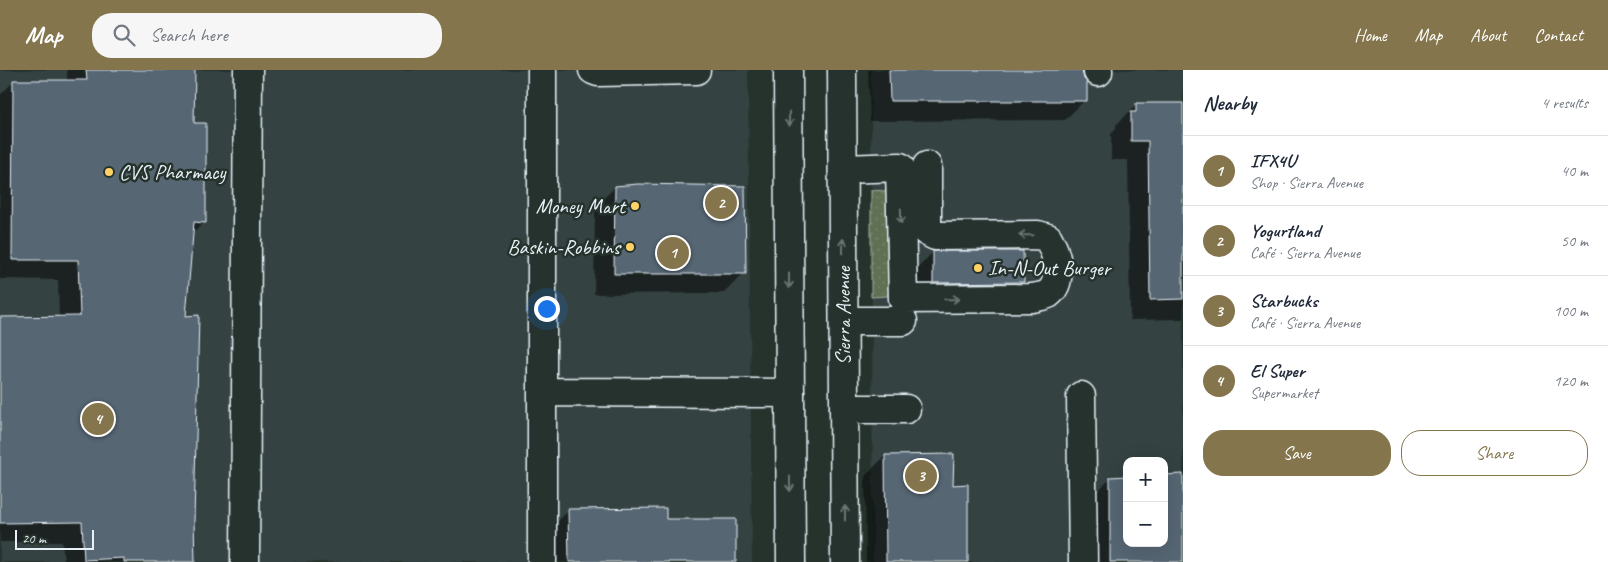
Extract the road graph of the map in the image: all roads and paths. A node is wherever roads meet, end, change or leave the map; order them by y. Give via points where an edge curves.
1 (248, 70) edge
2 (542, 70) edge
3 (593, 70) edge
4 (696, 70) edge
5 (788, 70) edge
6 (842, 70) edge
7 (926, 166) dead end
8 (843, 169) junction
9 (844, 321) junction
10 (903, 321) dead end
11 (543, 392) junction
12 (790, 393) junction
13 (1081, 396) dead end
14 (844, 409) junction
15 (906, 409) dead end
16 (245, 562) edge
17 (542, 562) edge
18 (791, 562) edge
19 (845, 562) edge
20 (1083, 562) edge

1 - 16 main road
2 - 11 main road
3 - 4 main road
5 -> 12 main road
6 - 8 main road, Sierra Avenue
8 -> 7 main road via 900,167 903,299 1032,298 1047,294 1056,284 1058,268 1056,250 1048,238 1038,235 935,236 927,232
9 -> 8 main road, Sierra Avenue
9 - 10 main road
9 - 14 main road, Sierra Avenue
11 - 12 main road
11 - 17 main road
12 -> 18 main road
13 - 20 main road
14 - 15 main road
19 -> 14 main road, Sierra Avenue

